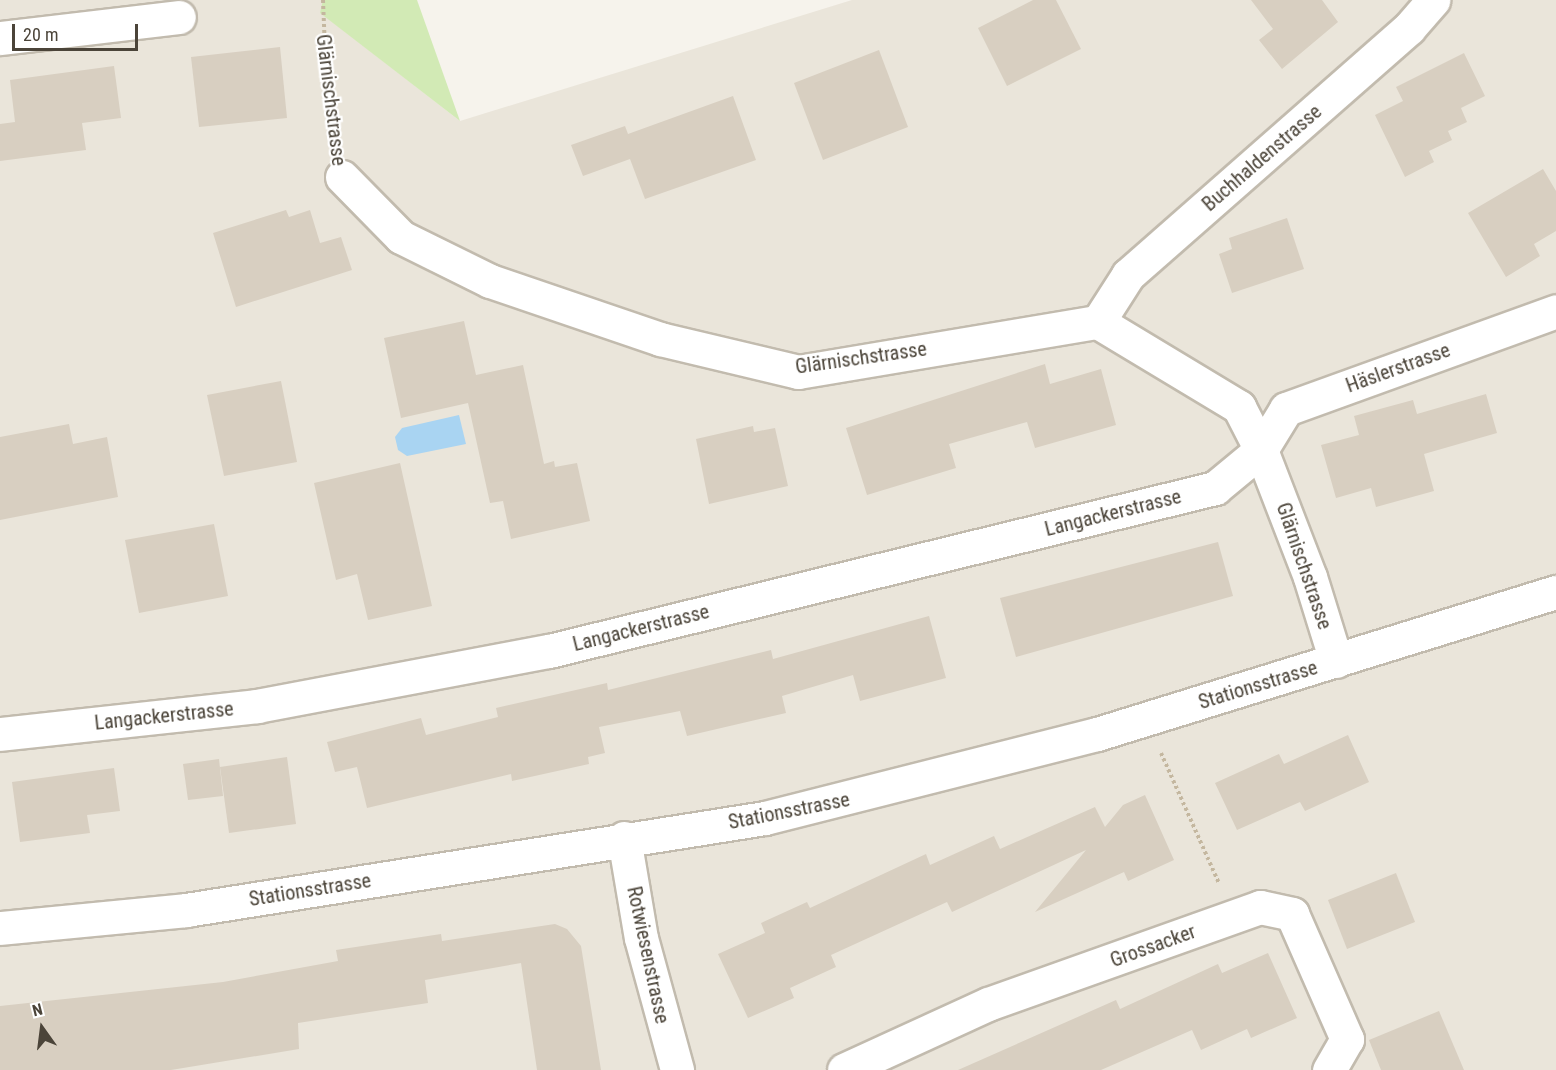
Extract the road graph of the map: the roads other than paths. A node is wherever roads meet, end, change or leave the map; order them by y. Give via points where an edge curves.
1 (1433, 0) edge
2 (179, 17) dead end
3 (0, 38) edge
4 (342, 177) road end
5 (1556, 311) edge
6 (1098, 322) junction
7 (1262, 450) junction
8 (1556, 592) edge
9 (1336, 661) junction
10 (0, 734) edge
11 (624, 838) junction
12 (0, 928) edge
13 (854, 1068) edge
14 (677, 1070) edge
15 (1329, 1070) edge

1 - 6 street, Buchhaldenstrasse via 1409,28 1128,275
2 - 3 street
4 - 6 street, Glärnischstrasse via 401,237 490,281 660,339 798,372
5 - 7 street, Häslerstrasse via 1286,409
6 - 7 street, Glärnischstrasse via 1239,407
7 - 9 street, Glärnischstrasse via 1310,577
7 - 10 street, Langackerstrasse via 1215,488 549,651 258,706
8 - 9 street, Stationsstrasse
9 - 11 street, Stationsstrasse via 904,786 765,818
11 - 12 street, Stationsstrasse via 186,910
11 - 14 street, Rotwiesenstrasse via 641,938
13 - 15 street, Grossacker via 988,1004 1260,907 1292,914 1347,1039

